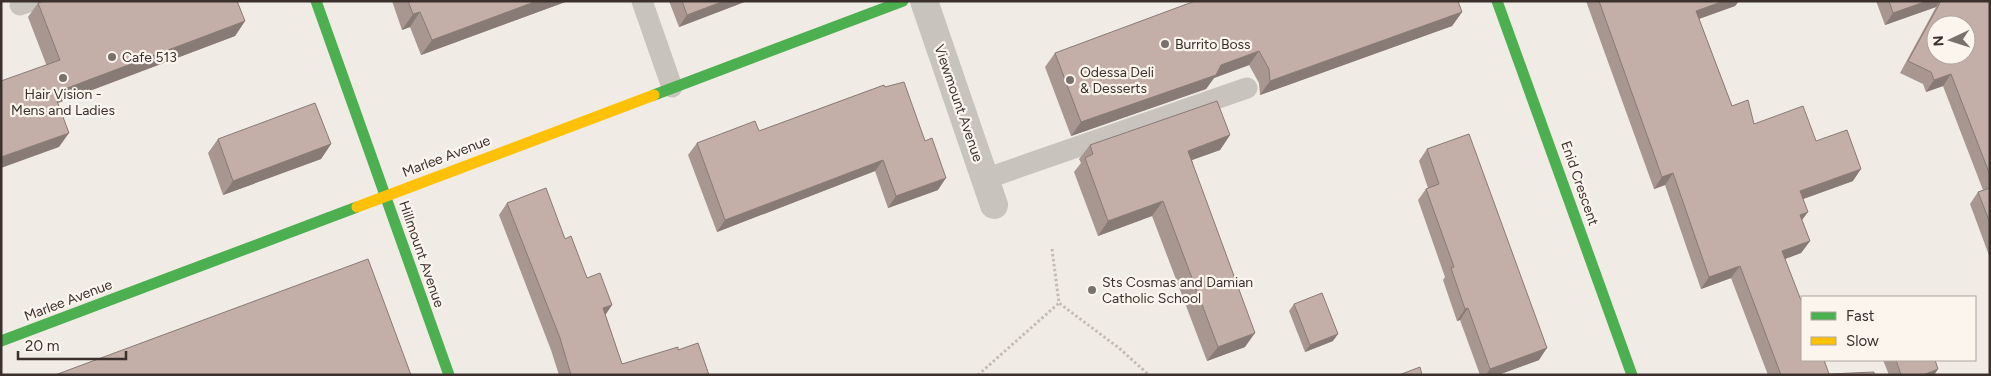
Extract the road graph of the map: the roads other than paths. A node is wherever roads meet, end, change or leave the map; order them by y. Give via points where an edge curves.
1 (316, 1) edge
2 (642, 1) edge
3 (903, 1) edge
4 (924, 1) edge
5 (1497, 1) edge
6 (672, 87) junction
7 (1247, 88) dead end
8 (985, 179) junction
9 (386, 195) junction
10 (994, 204) dead end
11 (1, 341) edge
12 (449, 375) edge
13 (1632, 375) edge

1 - 9 street, Hillmount Avenue
2 - 6 lane
3 - 6 street, Marlee Avenue
4 - 8 street, Viewmount Avenue
5 - 13 street, Enid Crescent
6 - 9 street, Marlee Avenue
7 - 8 lane
8 - 10 street, Viewmount Avenue
9 - 11 street, Marlee Avenue
9 - 12 street, Hillmount Avenue

